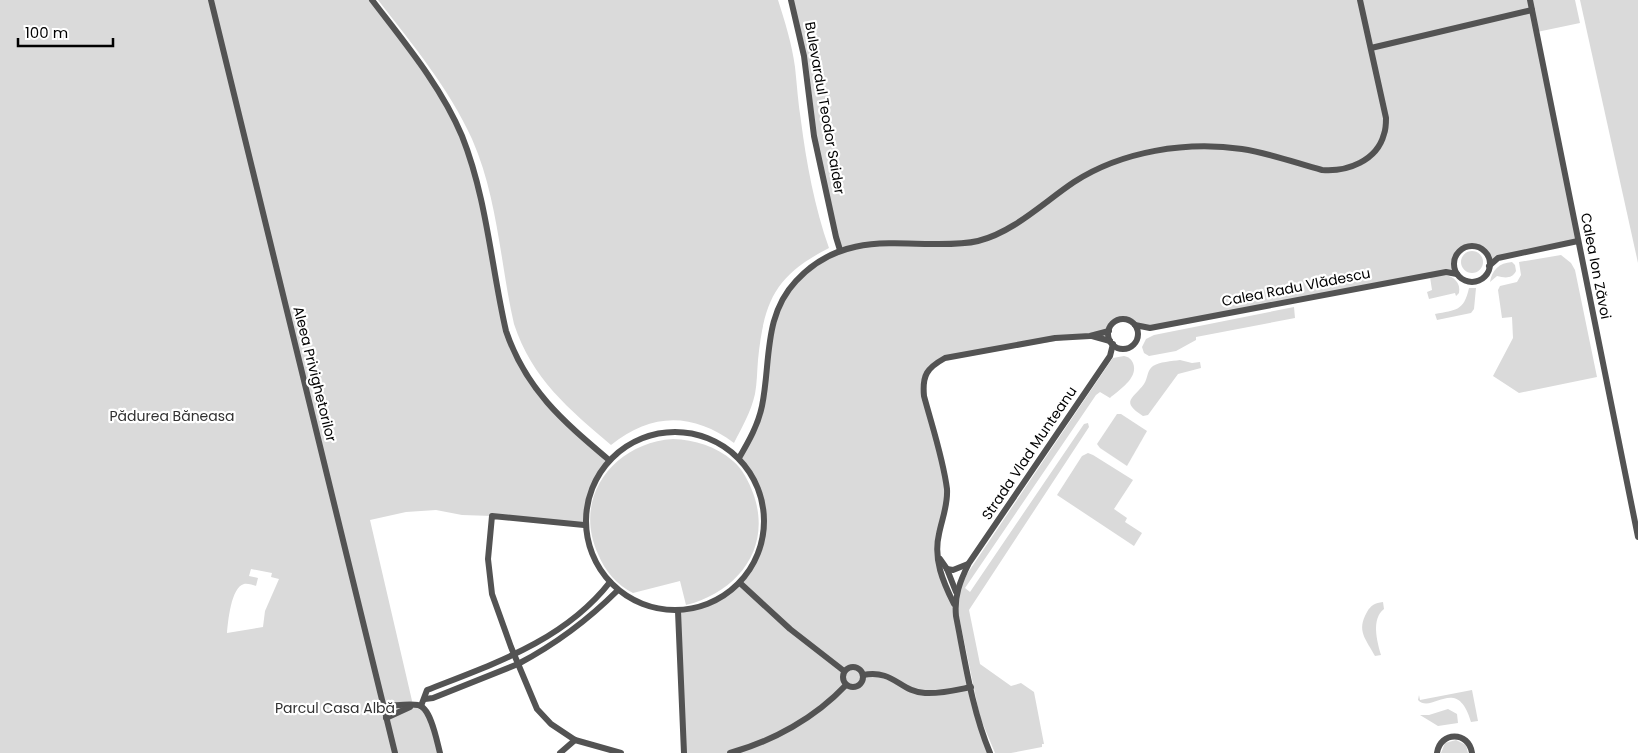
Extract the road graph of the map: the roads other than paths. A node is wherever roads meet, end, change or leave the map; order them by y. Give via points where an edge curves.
1 (211, 0) edge
2 (372, 0) edge
3 (791, 0) edge
4 (1360, 0) edge
5 (1530, 0) edge
6 (1532, 10) junction
7 (1371, 48) junction
8 (1578, 241) junction
9 (840, 250) junction
10 (1486, 253) junction
11 (1498, 258) junction
12 (1454, 264) junction
13 (1490, 266) junction
14 (1446, 272) junction
15 (1457, 274) junction
16 (1135, 325) junction
17 (1150, 328) junction
18 (1109, 331) junction
19 (1090, 336) junction
20 (1138, 337) junction
21 (1112, 343) junction
22 (1120, 348) junction
23 (1110, 356) junction
24 (740, 458) junction
25 (609, 460) junction
26 (584, 525) junction
27 (1638, 537) edge
28 (938, 555) junction
29 (969, 563) junction
30 (947, 569) junction
31 (941, 575) junction
32 (961, 579) junction
33 (610, 582) junction
34 (953, 582) junction
35 (740, 583) junction
36 (618, 590) junction
37 (956, 592) junction
38 (955, 604) junction
39 (678, 611) junction
40 (514, 656) junction
41 (518, 664) junction
42 (844, 671) junction
43 (863, 676) junction
44 (846, 685) junction
45 (971, 687) junction
46 (425, 699) junction
47 (413, 705) junction
48 (383, 706) junction
49 (421, 706) junction
50 (386, 718) junction
51 (575, 740) junction
52 (395, 753) edge
53 (440, 753) edge
54 (560, 753) edge
55 (621, 753) edge
56 (684, 753) edge
57 (730, 753) edge
58 (990, 753) edge
59 (1437, 753) edge
60 (1472, 753) edge

1 - 48 street, Aleea Privighetorilor
2 - 25 street via 432,82 461,134 481,196 506,331 519,364 547,404
3 - 9 street, Bulevardul Teodor Saider via 804,56 814,136
4 - 7 street
5 - 6 street, Calea Ion Zăvoi
6 - 7 street
6 - 8 street, Calea Ion Zăvoi
7 - 9 street via 1386,118 1379,145 1360,164 1334,171 1244,149 1214,146 1171,149 1128,158 1094,171 1003,231 978,241 880,243
8 - 11 street
8 - 27 street, Calea Ion Zăvoi
9 - 24 street via 805,272 778,306 770,336 760,412
10 - 11 street
10 - 12 street via 1476,246 1466,246 1458,252
10 - 13 street
11 - 13 street
12 - 14 street
12 - 15 street
13 - 15 street via 1484,276 1474,282
14 - 15 street, Calea Radu Vlădescu
14 - 17 street, Calea Radu Vlădescu
16 - 17 street, Calea Radu Vlădescu
16 - 18 street via 1120,319 1112,323
16 - 20 street
17 - 20 street, Calea Radu Vlădescu
18 - 19 street
18 - 21 street
19 - 21 street
19 - 28 street via 1055,338 945,358 929,370 923,384 924,396 947,491 938,536
20 - 22 street via 1130,347
21 - 22 street
21 - 23 street, Strada Vlad Munteanu
22 - 23 street, Strada Vlad Munteanu
23 - 29 street, Strada Vlad Munteanu
24 - 25 street via 702,437 673,433 645,438
24 - 35 street via 756,484 765,517 758,554
25 - 26 street via 589,493
26 - 33 street via 597,565
26 - 40 street via 492,516 488,558 492,594
28 - 30 street
28 - 31 street
29 - 30 street via 953,570
29 - 32 street
30 - 34 street
31 - 34 street
31 - 38 street
32 - 34 street
32 - 37 street
33 - 36 street
33 - 40 street via 572,620
34 - 37 street
35 - 39 street via 704,606
35 - 42 street via 790,629
36 - 39 street via 648,606
36 - 41 street via 579,626
37 - 38 street
38 - 45 street
39 - 56 street
40 - 41 street
40 - 46 street via 427,690
41 - 46 street
41 - 51 street via 537,709 551,724
42 - 43 street via 854,666
42 - 44 street
43 - 44 street via 858,686
43 - 45 street via 874,673 888,676 924,694
44 - 57 street via 777,736
45 - 58 street
46 - 49 street
47 - 48 street
47 - 49 street
47 - 50 street
48 - 50 street, Aleea Privighetorilor
49 - 53 street via 429,715
50 - 52 street, Aleea Privighetorilor
51 - 54 street
51 - 55 street
59 - 60 street via 1442,741 1455,736 1465,740

